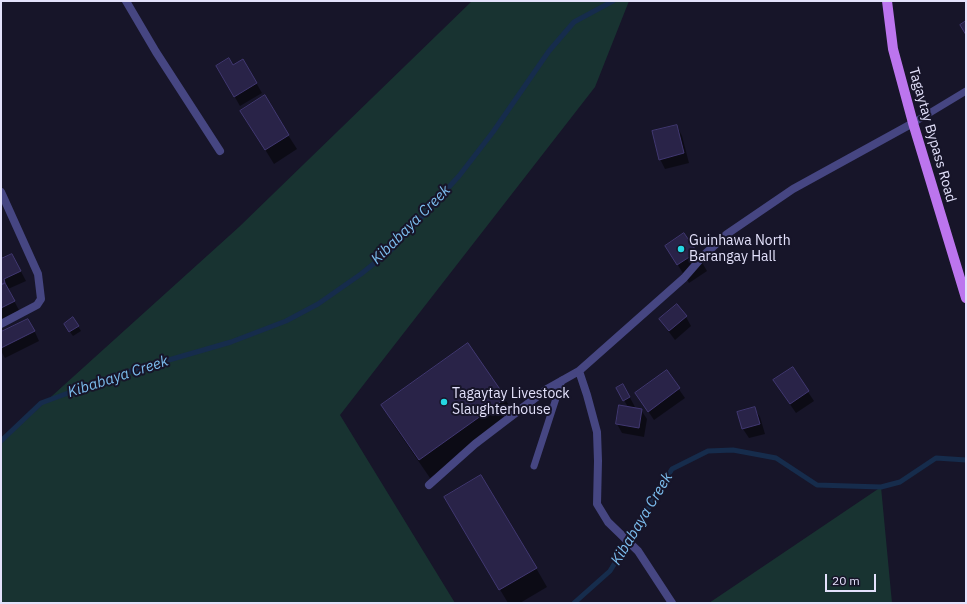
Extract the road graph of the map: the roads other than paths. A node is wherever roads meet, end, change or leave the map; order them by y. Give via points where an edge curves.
1 (126, 1) edge
2 (888, 1) edge
3 (966, 91) edge
4 (913, 123) junction
5 (220, 151) dead end
6 (1, 192) edge
7 (966, 298) edge
8 (1, 324) edge
9 (579, 371) junction
10 (562, 380) junction
11 (534, 466) dead end
12 (429, 485) dead end
13 (672, 603) edge

1 - 5 street
2 - 4 main road, Tagaytay Bypass Road via 893,49
3 - 4 lane
4 - 7 main road, Tagaytay Bypass Road
4 - 9 street via 793,189 727,234 684,278
6 - 8 street via 38,274 41,299 37,306
9 - 10 street
9 - 13 street via 597,432 597,504 608,522 638,551
10 - 11 lane
10 - 12 street via 547,388 475,444

